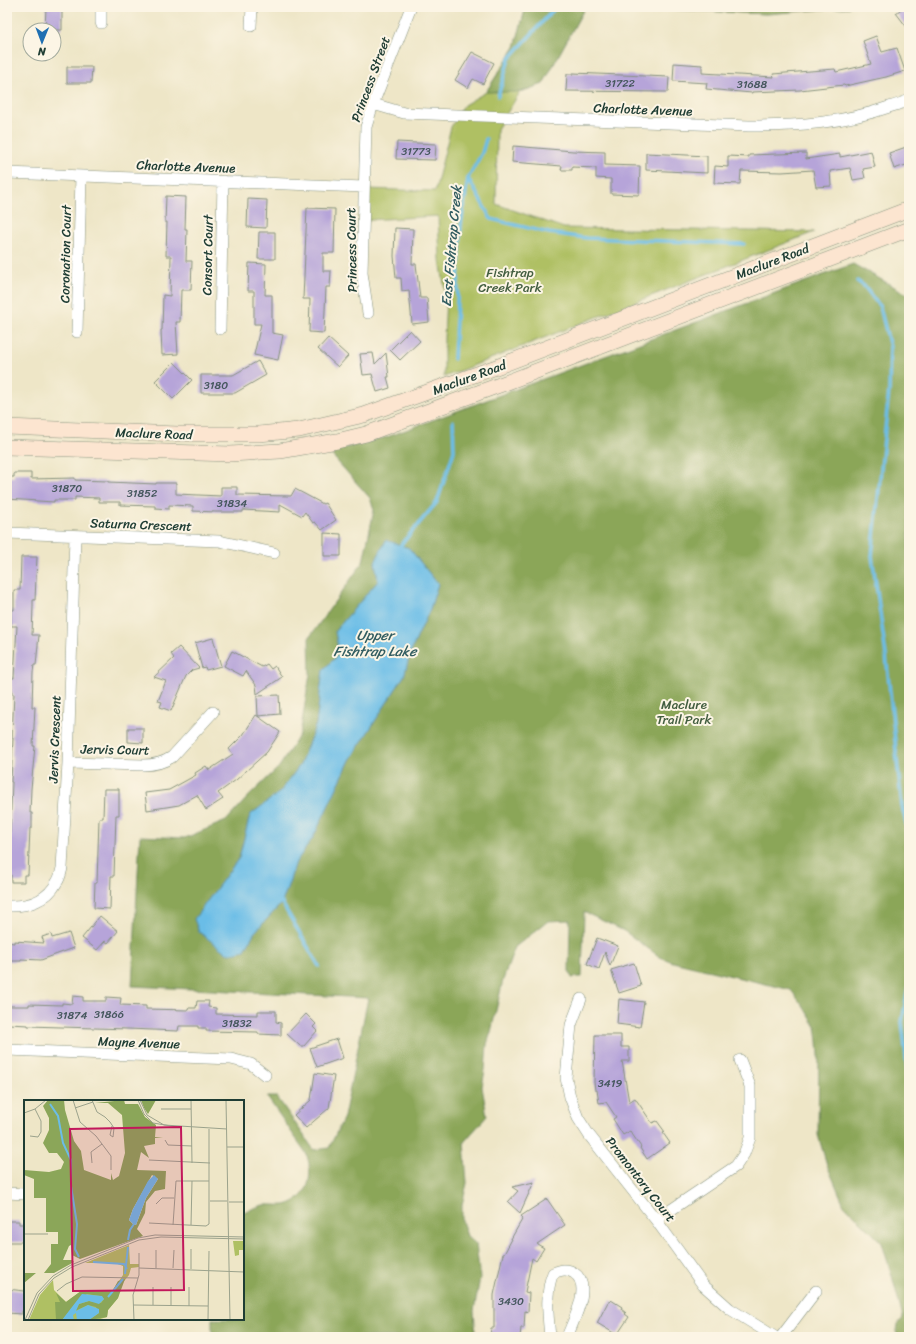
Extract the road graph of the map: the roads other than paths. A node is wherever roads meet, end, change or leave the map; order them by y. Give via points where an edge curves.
1 (101, 7) edge
2 (252, 7) edge
3 (411, 7) edge
4 (101, 23) dead end
5 (251, 26) dead end
6 (909, 100) edge
7 (373, 104) junction
8 (7, 173) edge
9 (81, 176) junction
10 (223, 181) junction
11 (364, 187) junction
12 (909, 209) edge
13 (909, 229) edge
14 (368, 313) dead end
15 (220, 329) dead end
16 (77, 332) dead end
17 (7, 427) edge
18 (7, 447) edge
19 (7, 533) edge
20 (75, 536) junction
21 (274, 553) dead end
22 (213, 712) dead end
23 (68, 763) junction
24 (7, 906) edge
25 (581, 999) dead end
26 (7, 1050) edge
27 (740, 1060) dead end
28 (265, 1075) dead end
29 (7, 1193) edge
30 (24, 1194) edge
31 (656, 1220) junction
32 (816, 1291) dead end
33 (550, 1337) edge
34 (568, 1337) edge
35 (775, 1337) edge
36 (781, 1337) edge

1 - 4 street
2 - 5 street
3 - 7 street, Princess Street
6 - 7 street, Charlotte Avenue via 876,112 835,121 779,126 404,113
7 - 11 street, Princess Street via 366,127
8 - 9 street, Charlotte Avenue
9 - 10 street, Charlotte Avenue
9 - 16 street, Coronation Court
10 - 11 street, Charlotte Avenue
10 - 15 street, Consort Court
11 - 14 street, Princess Court via 362,273
12 - 17 main road, Maclure Road via 364,415 298,430 259,434 178,434
13 - 18 main road, Maclure Road via 366,434 280,451 230,454
19 - 20 street, Saturna Crescent
20 - 21 street, Saturna Crescent via 219,541
20 - 23 street, Jervis Crescent
22 - 23 street, Jervis Court via 166,761 153,765
23 - 24 street, Jervis Crescent via 62,868 58,882 45,898 35,903 20,907
25 - 31 street, Promontory Court via 571,1024 566,1062 570,1097 578,1118 589,1135
26 - 28 street, Mayne Avenue via 231,1060 251,1064
27 - 31 street via 750,1086 750,1138 744,1154 736,1166
29 - 30 street
31 - 35 street, Promontory Court via 703,1286 730,1309
32 - 36 street
33 - 34 street via 547,1314 550,1280 553,1272 569,1270 576,1274 583,1288

